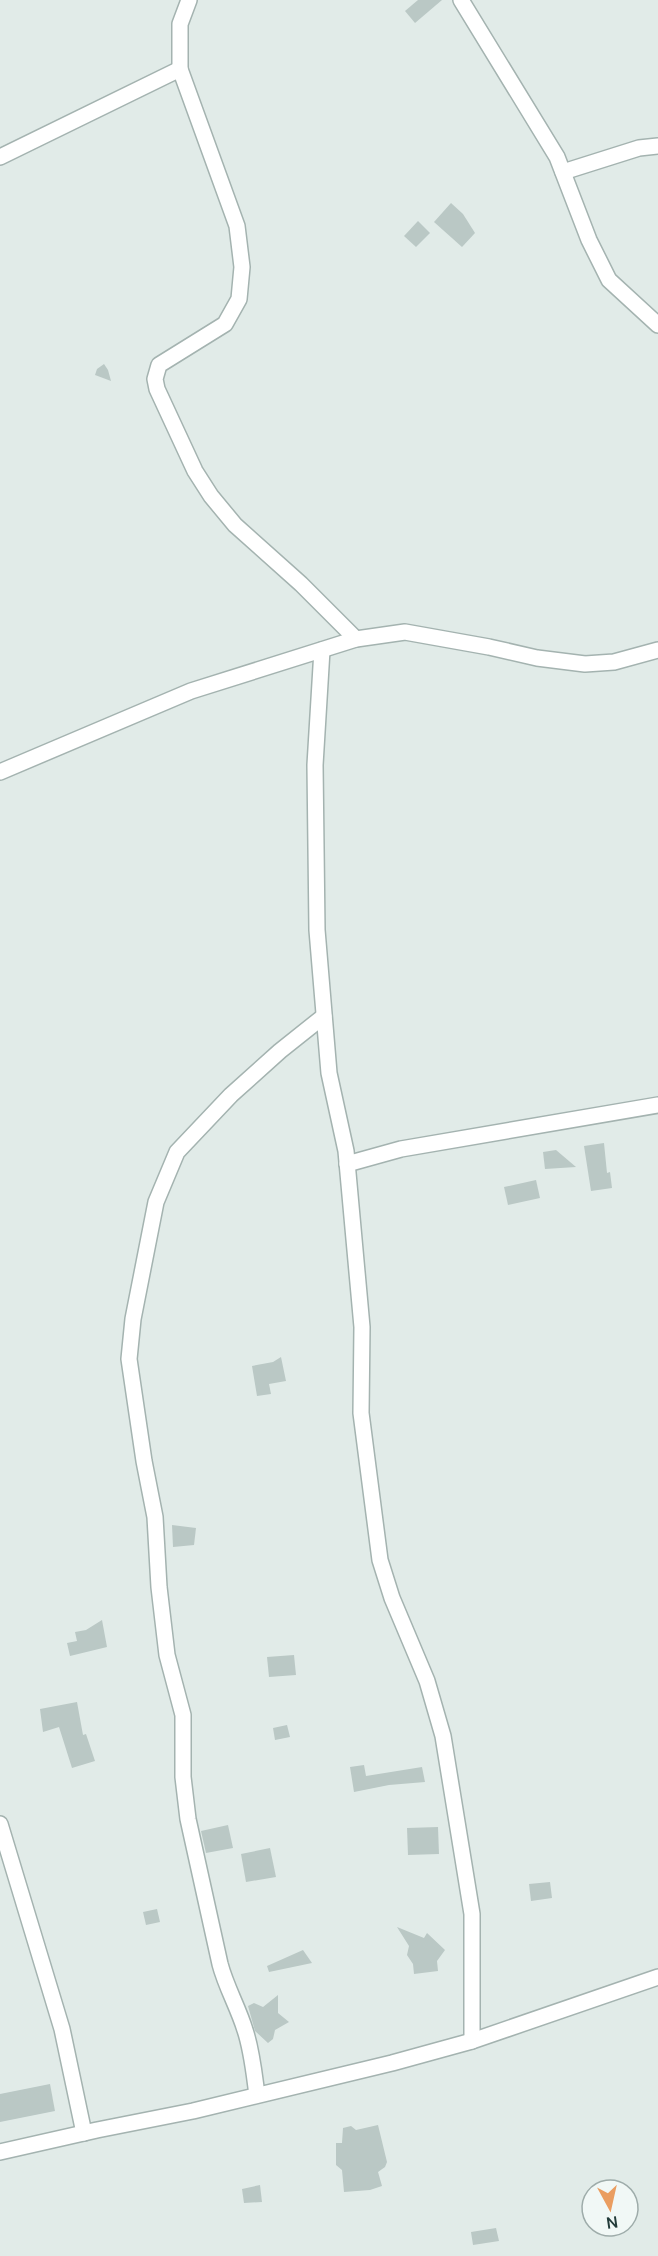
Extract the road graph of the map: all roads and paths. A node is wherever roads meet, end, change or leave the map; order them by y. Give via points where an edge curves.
1 (189, 0) edge
2 (461, 0) edge
3 (180, 69) junction
4 (658, 146) edge
5 (0, 157) edge
6 (563, 172) junction
7 (658, 325) edge
8 (356, 639) junction
9 (322, 650) junction
10 (658, 650) edge
11 (0, 772) edge
12 (324, 1016) junction
13 (658, 1105) edge
14 (347, 1164) junction
15 (0, 1824) edge
16 (658, 1977) edge
17 (472, 2041) junction
18 (257, 2095) junction
19 (84, 2133) junction
20 (0, 2152) edge

1 - 3 street via 180,24
2 - 6 street
3 - 5 street
3 - 8 street via 237,226 242,267 239,298 225,324 159,365 157,389 195,471 211,496 235,525
4 - 6 street via 639,148
6 - 7 street via 609,280
8 - 9 street
8 - 10 street via 405,632 585,664 614,662
9 - 11 street via 191,691
9 - 12 street via 315,777 317,930
12 - 14 street via 329,1073
12 - 18 street via 231,1095 177,1152 156,1202 129,1359 155,1517 167,1655 183,1715 188,1819 220,1964 250,2048
13 - 14 street via 412,1147
14 - 17 street via 362,1327 361,1413 380,1560 427,1681 443,1736 472,1914
15 - 19 street via 62,2029
16 - 17 street
17 - 18 street
18 - 19 street
19 - 20 street

